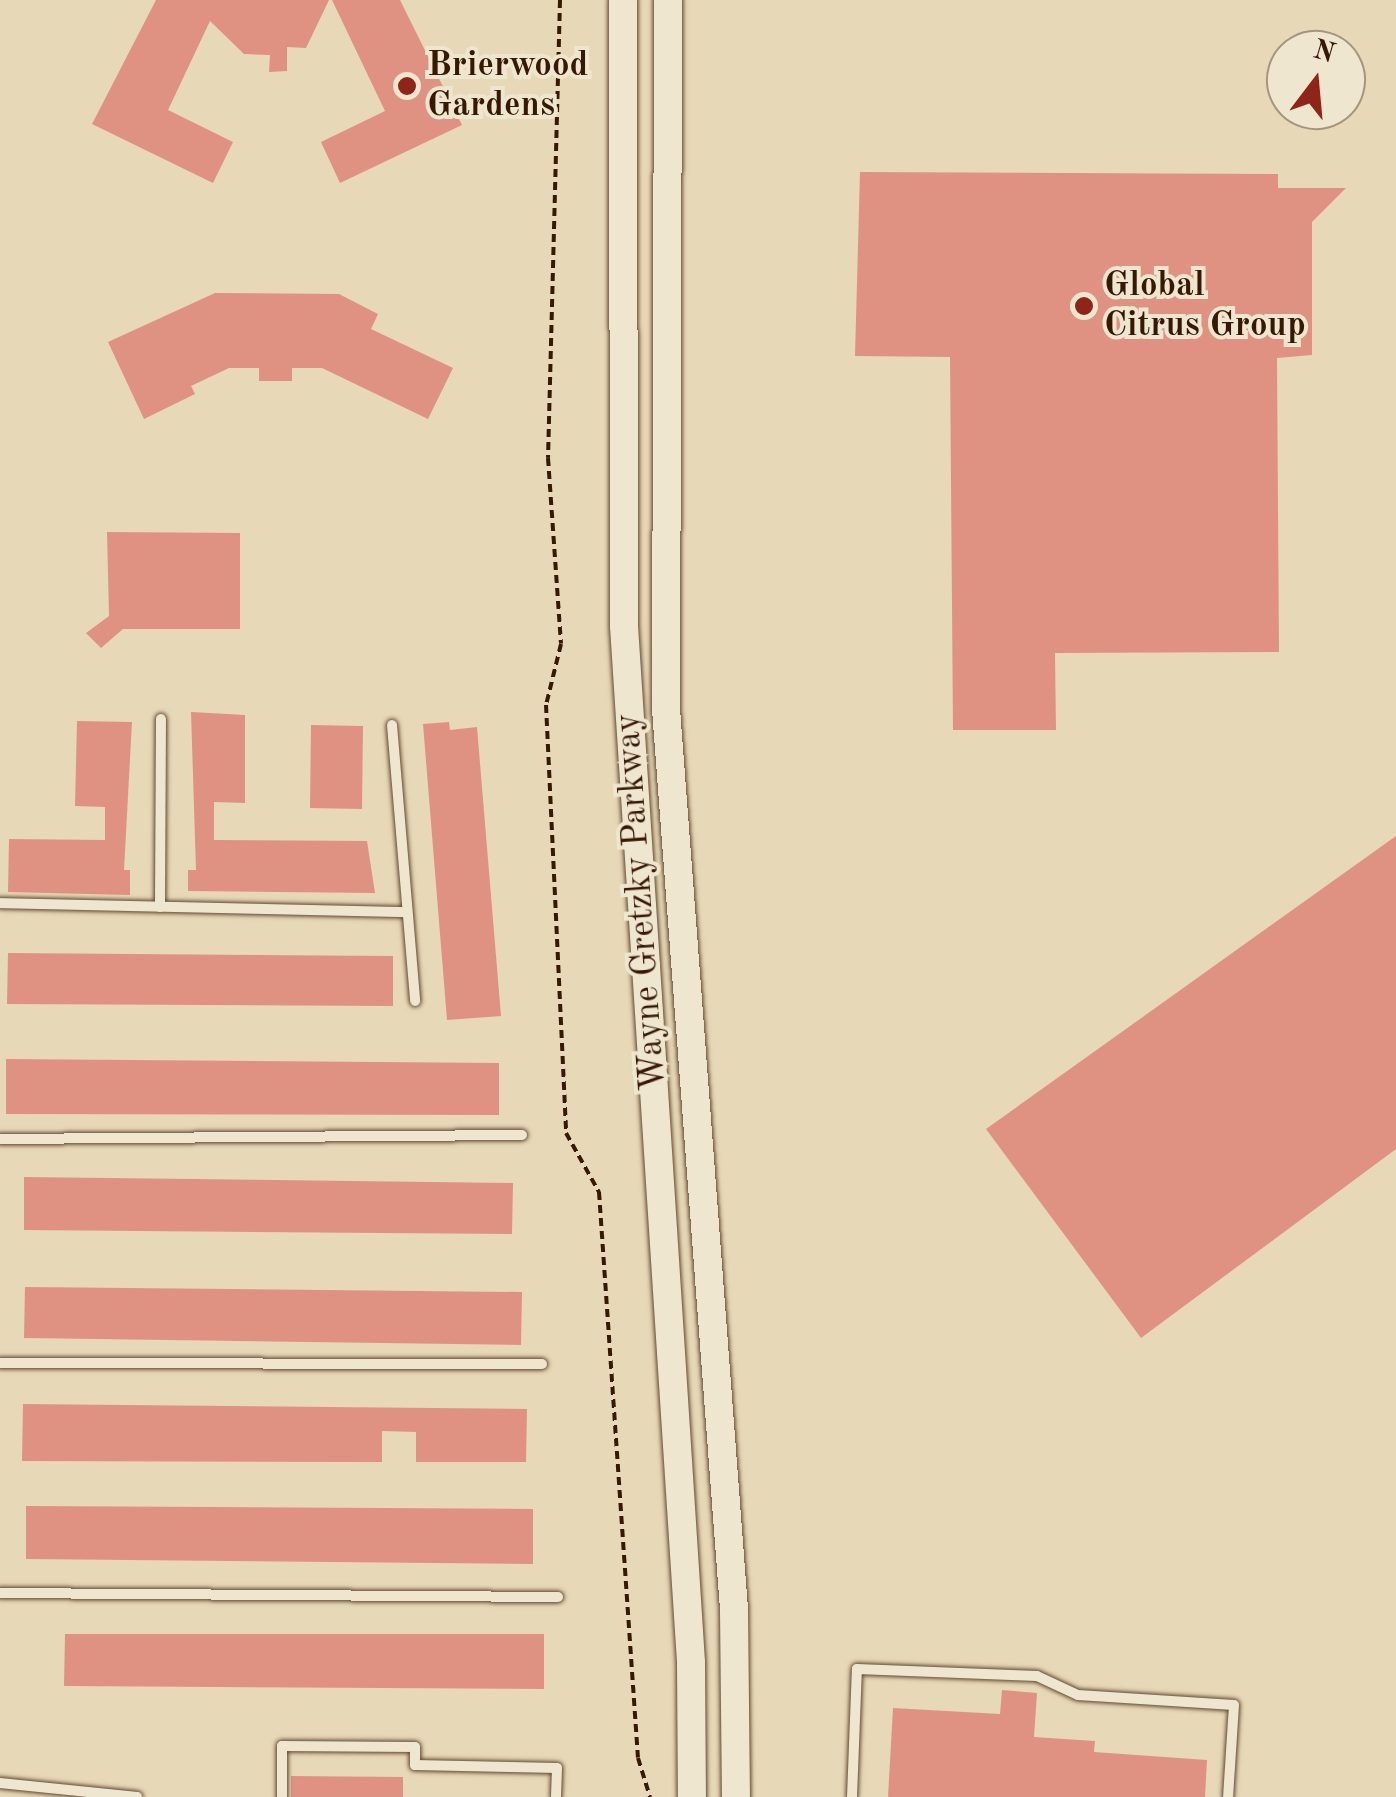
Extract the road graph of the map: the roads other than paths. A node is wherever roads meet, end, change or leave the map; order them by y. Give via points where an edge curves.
1 (623, 0) edge
2 (668, 0) edge
3 (161, 719) dead end
4 (392, 724) dead end
5 (0, 903) edge
6 (160, 906) junction
7 (406, 912) junction
8 (415, 1001) dead end
9 (522, 1135) dead end
10 (0, 1139) edge
11 (0, 1363) edge
12 (542, 1364) dead end
13 (0, 1593) edge
14 (558, 1597) dead end
15 (0, 1784) edge
16 (137, 1797) edge
17 (282, 1797) edge
18 (556, 1797) edge
19 (692, 1797) edge
20 (736, 1797) edge
21 (852, 1797) edge
22 (1228, 1797) edge

1 - 19 main road, Wayne Gretzky Parkway via 624,626 690,1663
2 - 20 main road, Wayne Gretzky Parkway via 666,710 734,1610
3 - 6 lane
4 - 7 lane
5 - 6 lane
6 - 7 lane
7 - 8 lane
9 - 10 lane
11 - 12 lane
13 - 14 lane
15 - 16 lane
17 - 18 lane via 282,1746 415,1748 414,1766 557,1768
21 - 22 lane via 857,1669 1038,1676 1078,1695 1234,1705

